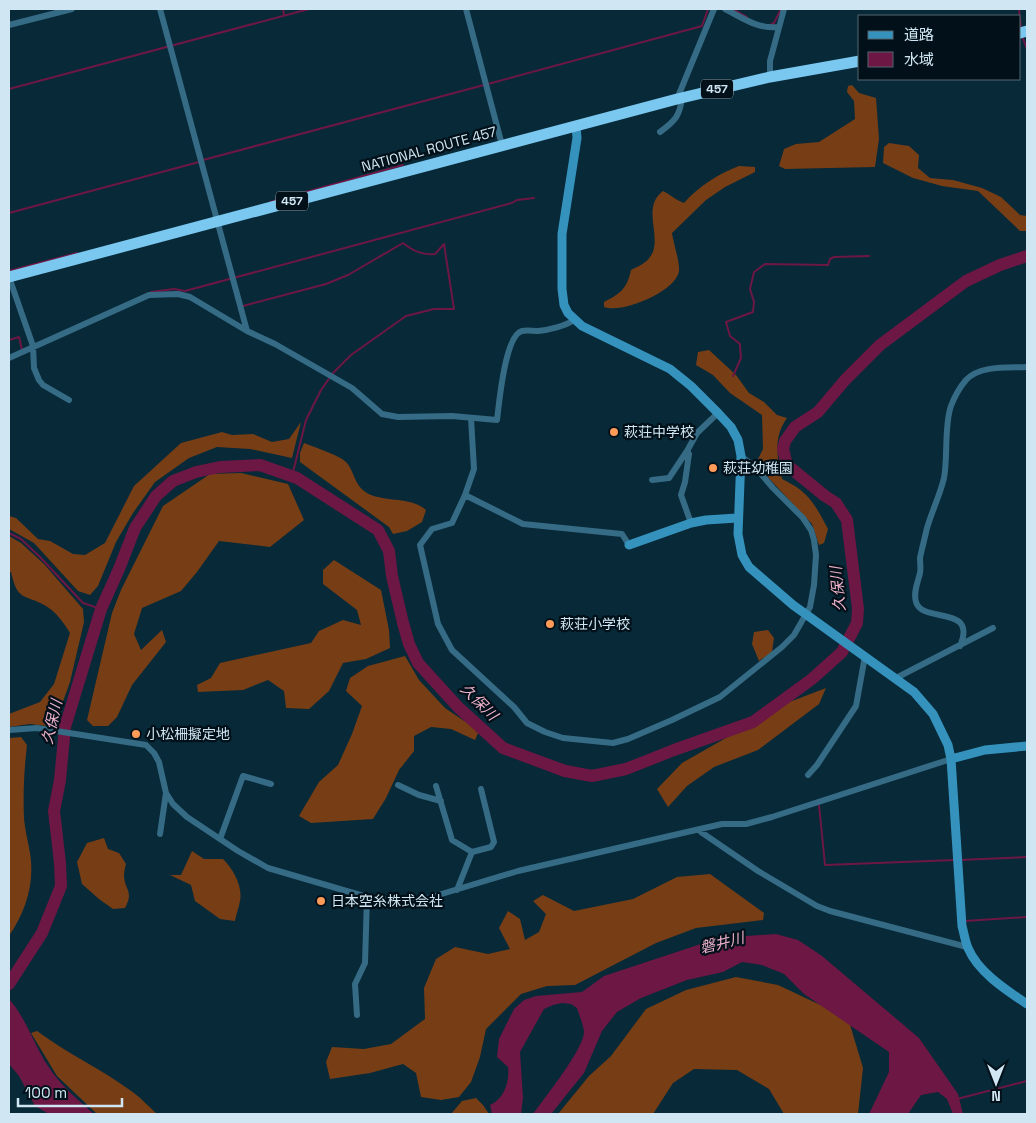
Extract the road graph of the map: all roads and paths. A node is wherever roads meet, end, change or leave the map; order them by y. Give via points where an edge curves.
1 (72, 9) edge
2 (160, 9) edge
3 (466, 9) edge
4 (714, 9) edge
5 (725, 9) edge
6 (784, 9) edge
7 (9, 25) edge
8 (778, 27) junction
9 (858, 61) edge
10 (770, 77) junction
11 (679, 98) junction
12 (576, 126) junction
13 (660, 132) dead end
14 (502, 145) junction
15 (218, 222) junction
16 (9, 277) edge
17 (574, 320) junction
18 (247, 331) junction
19 (33, 346) junction
20 (9, 358) edge
21 (1027, 367) edge
22 (69, 400) dead end
23 (718, 413) junction
24 (471, 418) junction
25 (687, 451) junction
26 (741, 456) junction
27 (652, 480) dead end
28 (465, 494) junction
29 (738, 518) junction
30 (691, 523) junction
31 (629, 544) joint
32 (993, 628) dead end
33 (960, 646) junction
34 (865, 656) junction
35 (896, 678) junction
36 (9, 730) edge
37 (1027, 746) edge
38 (952, 759) junction
39 (808, 775) dead end
40 (271, 784) dead end
41 (398, 785) dead end
42 (436, 786) dead end
43 (481, 789) dead end
44 (166, 793) junction
45 (441, 801) junction
46 (700, 828) junction
47 (160, 834) dead end
48 (220, 839) junction
49 (472, 852) junction
50 (457, 890) junction
51 (367, 897) junction
52 (967, 947) junction
53 (1027, 1004) edge
54 (357, 1015) dead end

1 - 7 street
2 - 15 street
3 - 14 street
4 - 11 street
5 - 8 street via 756,26
6 - 8 street
8 - 10 street via 770,60
9 - 10 highway, NATIONAL ROUTE 457 / 457
10 - 11 highway, NATIONAL ROUTE 457 / 457
11 - 12 highway, NATIONAL ROUTE 457 / 457
11 - 13 street via 680,113
12 - 14 highway, NATIONAL ROUTE 457 / 457
12 - 17 street via 562,243 563,297
14 - 15 highway, NATIONAL ROUTE 457 / 457
15 - 16 highway, NATIONAL ROUTE 457 / 457
15 - 18 street
16 - 19 street
17 - 23 street via 670,369
17 - 24 street via 544,330 516,334 510,342 497,420
18 - 19 street via 190,297 149,295
18 - 24 street via 352,388 382,414
19 - 20 street
19 - 22 street via 34,368 39,380
21 - 33 street via 982,370 962,385 950,406 944,477 928,526 915,589 918,606 962,625 965,630
23 - 25 street via 697,433
23 - 26 street via 738,440
24 - 28 street via 474,469
25 - 27 street via 669,478
25 - 30 street via 681,495
26 - 28 street via 803,518 810,530 816,555 810,607 794,635 782,647 720,697 613,743 563,738 527,723 452,650 438,624 420,545 432,529 452,523
26 - 29 street
28 - 31 street via 523,524 622,534
29 - 30 street
29 - 34 street via 740,546 749,566 793,605
30 - 31 street
32 - 33 street
33 - 35 street
34 - 35 street
34 - 39 street via 856,706
35 - 38 street via 919,697 932,714
36 - 44 street via 37,728 146,744 159,762
37 - 38 street via 985,750
38 - 46 street via 746,824
38 - 52 street via 962,926
40 - 48 street via 243,776
41 - 45 street
42 - 45 street
43 - 49 street via 494,842 491,847
44 - 47 street
44 - 48 street via 188,817
45 - 49 street via 452,840
46 - 50 street via 518,871
46 - 52 street via 701,832 758,871 817,906
48 - 51 street via 268,868
49 - 50 street
50 - 51 street via 426,899
51 - 54 street via 365,963 355,984
52 - 53 street via 985,972

